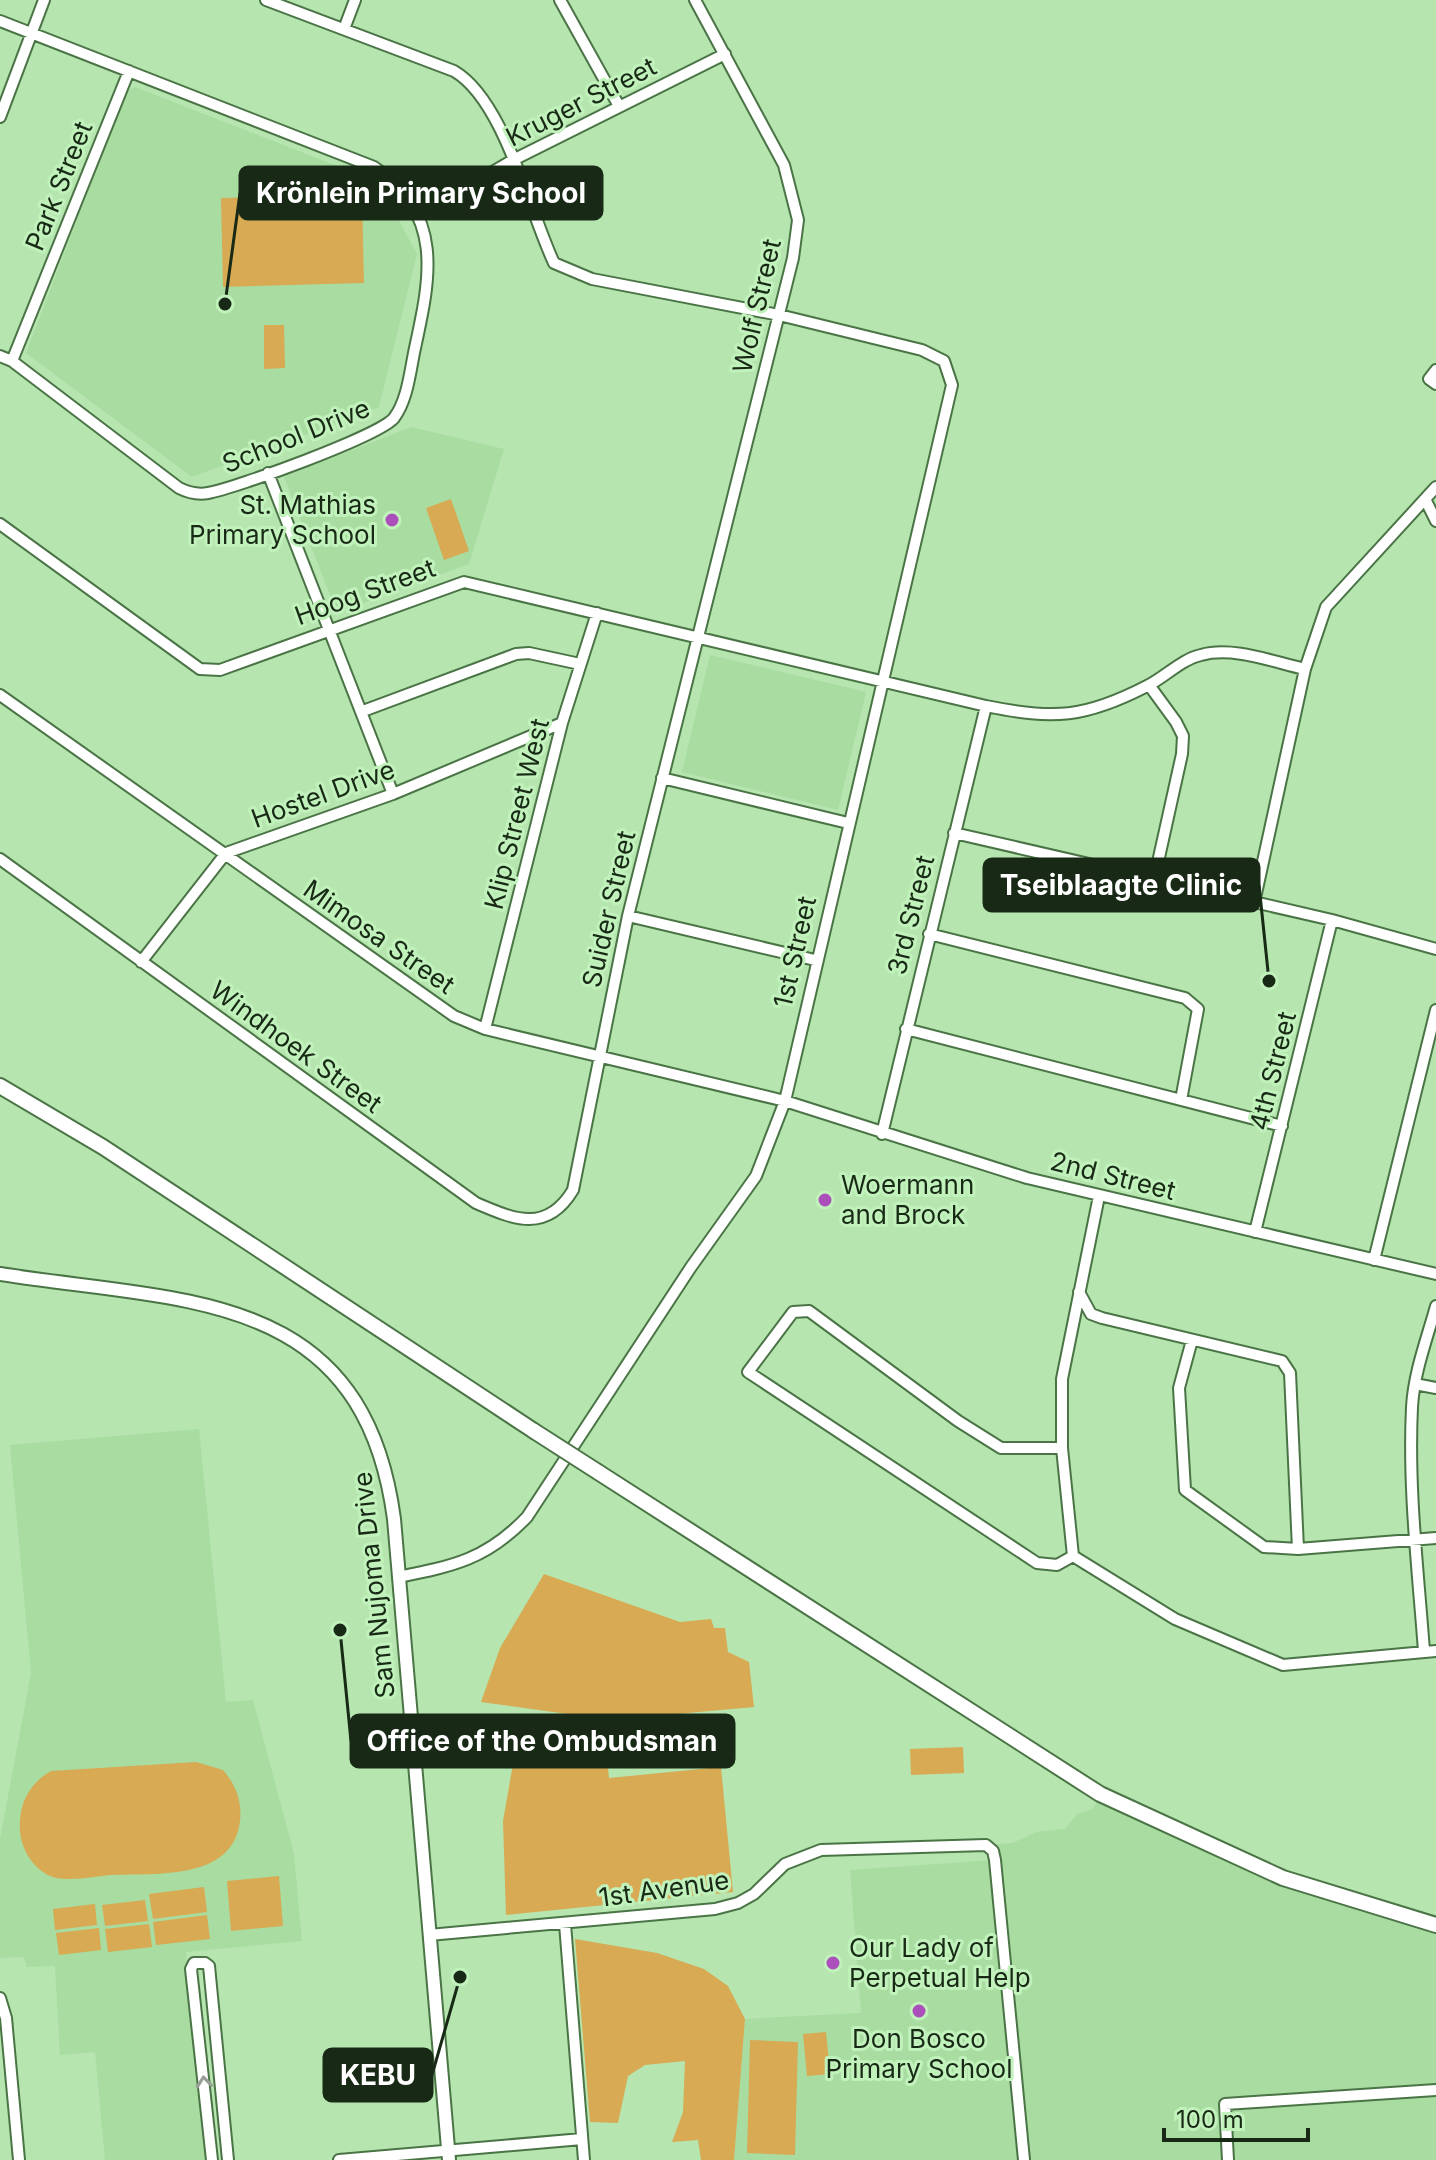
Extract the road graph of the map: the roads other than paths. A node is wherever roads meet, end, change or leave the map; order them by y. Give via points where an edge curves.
1 (44, 0) edge
2 (266, 0) edge
3 (355, 0) edge
4 (560, 0) edge
5 (695, 0) edge
6 (0, 21) edge
7 (344, 29) junction
8 (32, 33) junction
9 (725, 54) junction
10 (129, 71) junction
11 (619, 106) junction
12 (0, 117) edge
13 (513, 160) junction
14 (417, 216) junction
15 (779, 315) junction
16 (0, 356) edge
17 (12, 361) junction
18 (1436, 370) edge
19 (1436, 384) edge
20 (268, 473) junction
21 (1436, 487) edge
22 (1425, 499) junction
23 (1436, 521) edge
24 (0, 524) edge
25 (597, 613) junction
26 (330, 629) junction
27 (695, 639) junction
28 (580, 664) junction
29 (1305, 669) junction
30 (882, 682) junction
31 (1149, 685) junction
32 (0, 695) edge
33 (986, 706) junction
34 (363, 711) junction
35 (562, 723) junction
36 (662, 778) junction
37 (393, 794) junction
38 (848, 823) junction
39 (954, 833) junction
40 (226, 853) junction
41 (0, 859) edge
42 (1154, 880) junction
43 (1254, 903) junction
44 (628, 916) junction
45 (1332, 920) junction
46 (929, 934) junction
47 (1436, 949) edge
48 (815, 960) junction
49 (141, 962) junction
50 (1436, 1010) edge
51 (485, 1029) junction
52 (906, 1029) junction
53 (598, 1054) junction
54 (0, 1086) edge
55 (0, 1094) edge
56 (1181, 1100) junction
57 (785, 1101) junction
58 (1282, 1126) junction
59 (882, 1134) junction
60 (126, 1165) junction
61 (573, 1190) joint
62 (1099, 1196) junction
63 (1255, 1232) junction
64 (1374, 1260) junction
65 (0, 1274) edge
66 (1436, 1274) edge
67 (1079, 1292) junction
68 (1436, 1306) edge
69 (1192, 1340) junction
70 (1415, 1384) junction
71 (1436, 1388) edge
72 (1062, 1448) junction
73 (1415, 1538) junction
74 (1436, 1538) edge
75 (1298, 1549) junction
76 (1073, 1556) junction
77 (398, 1577) junction
78 (1430, 1651) edge
79 (565, 1924) junction
80 (1436, 1925) edge
81 (429, 1935) junction
82 (0, 1998) edge
83 (1436, 2090) edge
84 (582, 2139) junction
85 (449, 2155) edge
86 (19, 2160) edge
87 (212, 2160) edge
88 (228, 2160) edge
89 (339, 2160) edge
90 (584, 2160) edge
91 (1024, 2160) edge
92 (1228, 2160) edge

1 - 8 street
2 - 7 street, 1st Street
3 - 7 street
4 - 11 street
5 - 9 street, Wolf Street
6 - 8 street, School Drive
7 - 13 street, 1st Street via 454,71 473,84
8 - 10 street, School Drive
8 - 12 street
9 - 11 street, Kruger Street
9 - 15 street, Wolf Street via 784,165 794,196 798,220
10 - 14 street, School Drive via 366,163 395,185
10 - 17 street, Park Street
11 - 13 street, Kruger Street
13 - 14 street, Kruger Street
13 - 15 street, 1st Street via 554,263 592,279
14 - 20 street, School Drive via 430,271 400,407 384,426
15 - 27 street, Wolf Street
15 - 30 street, 1st Street via 922,350 944,361 952,385
16 - 17 street, School Drive
17 - 20 street, School Drive via 189,493 210,493
18 - 19 street via 1429,379
20 - 26 street
21 - 22 street
22 - 23 street
22 - 29 street via 1326,607
24 - 26 street, Hoog Street via 200,669 220,670
25 - 26 street, Hoog Street via 464,582
25 - 27 street, Hoog Street
25 - 28 street, Klip Street West
26 - 34 street
27 - 30 street, Hoog Street
27 - 36 street, Suider Street
28 - 34 street via 516,654
28 - 35 street, Klip Street West
29 - 31 street, Hoog Street via 1212,652 1197,655
29 - 43 street
30 - 33 street, Hoog Street
30 - 38 street, 1st Street
31 - 33 street, Hoog Street via 1069,716
31 - 42 street via 1183,736
32 - 40 street, Mimosa Street
33 - 39 street, 3rd Street
34 - 37 street
35 - 37 street, Hostel Drive
35 - 51 street, Klip Street West
36 - 38 street
36 - 44 street, Suider Street
37 - 40 street, Hostel Drive
38 - 48 street, 1st Street
39 - 42 street
39 - 46 street, 3rd Street
40 - 49 street, Hostel Drive
40 - 51 street, Mimosa Street via 378,966 454,1016
41 - 49 street, Windhoek Street
42 - 43 street
43 - 45 street
44 - 48 street
44 - 53 street, Suider Street
45 - 47 street
45 - 58 street, 4th Street
46 - 52 street, 3rd Street
46 - 56 street via 1185,998 1198,1009
48 - 57 street, 1st Street
49 - 61 street, Windhoek Street via 476,1203 513,1218 531,1219 551,1216
50 - 64 street
51 - 53 street, Mimosa Street
52 - 56 street
52 - 59 street, 3rd Street
53 - 57 street, Mimosa Street
53 - 61 street, Suider Street
54 - 60 highway
55 - 60 highway
56 - 58 street
57 - 59 street, 2nd Street
57 - 77 street, 1st Street via 756,1176 527,1517 479,1557
58 - 63 street, 4th Street
59 - 62 street, 2nd Street
60 - 80 highway, bridge via 1100,1794 1283,1878
62 - 63 street, 2nd Street
62 - 67 street
63 - 64 street, 2nd Street
64 - 66 street, 2nd Street
65 - 77 main road, Sam Nujoma Drive via 197,1302 259,1320 290,1336 342,1384 376,1439 390,1493
67 - 69 street via 1091,1314
67 - 72 street via 1062,1379
68 - 70 street
69 - 75 street via 1282,1361 1290,1373
69 - 75 street via 1179,1388 1185,1490 1264,1547
70 - 71 street
70 - 73 street
72 - 76 street
72 - 76 street via 1001,1448 809,1311 793,1312 748,1372 1037,1563 1057,1565
73 - 74 street
73 - 75 street
73 - 78 street
76 - 78 street via 1175,1619 1283,1665
77 - 81 main road, Sam Nujoma Drive
79 - 81 street, 1st Avenue
79 - 84 street
79 - 91 street, 1st Avenue via 738,1903 785,1864 821,1850 986,1845 995,1860
81 - 85 main road, Sam Nujoma Drive
82 - 86 street
83 - 92 street via 1225,2104
84 - 85 street
84 - 90 street
85 - 89 street
87 -> 88 street via 194,1963 209,1966

